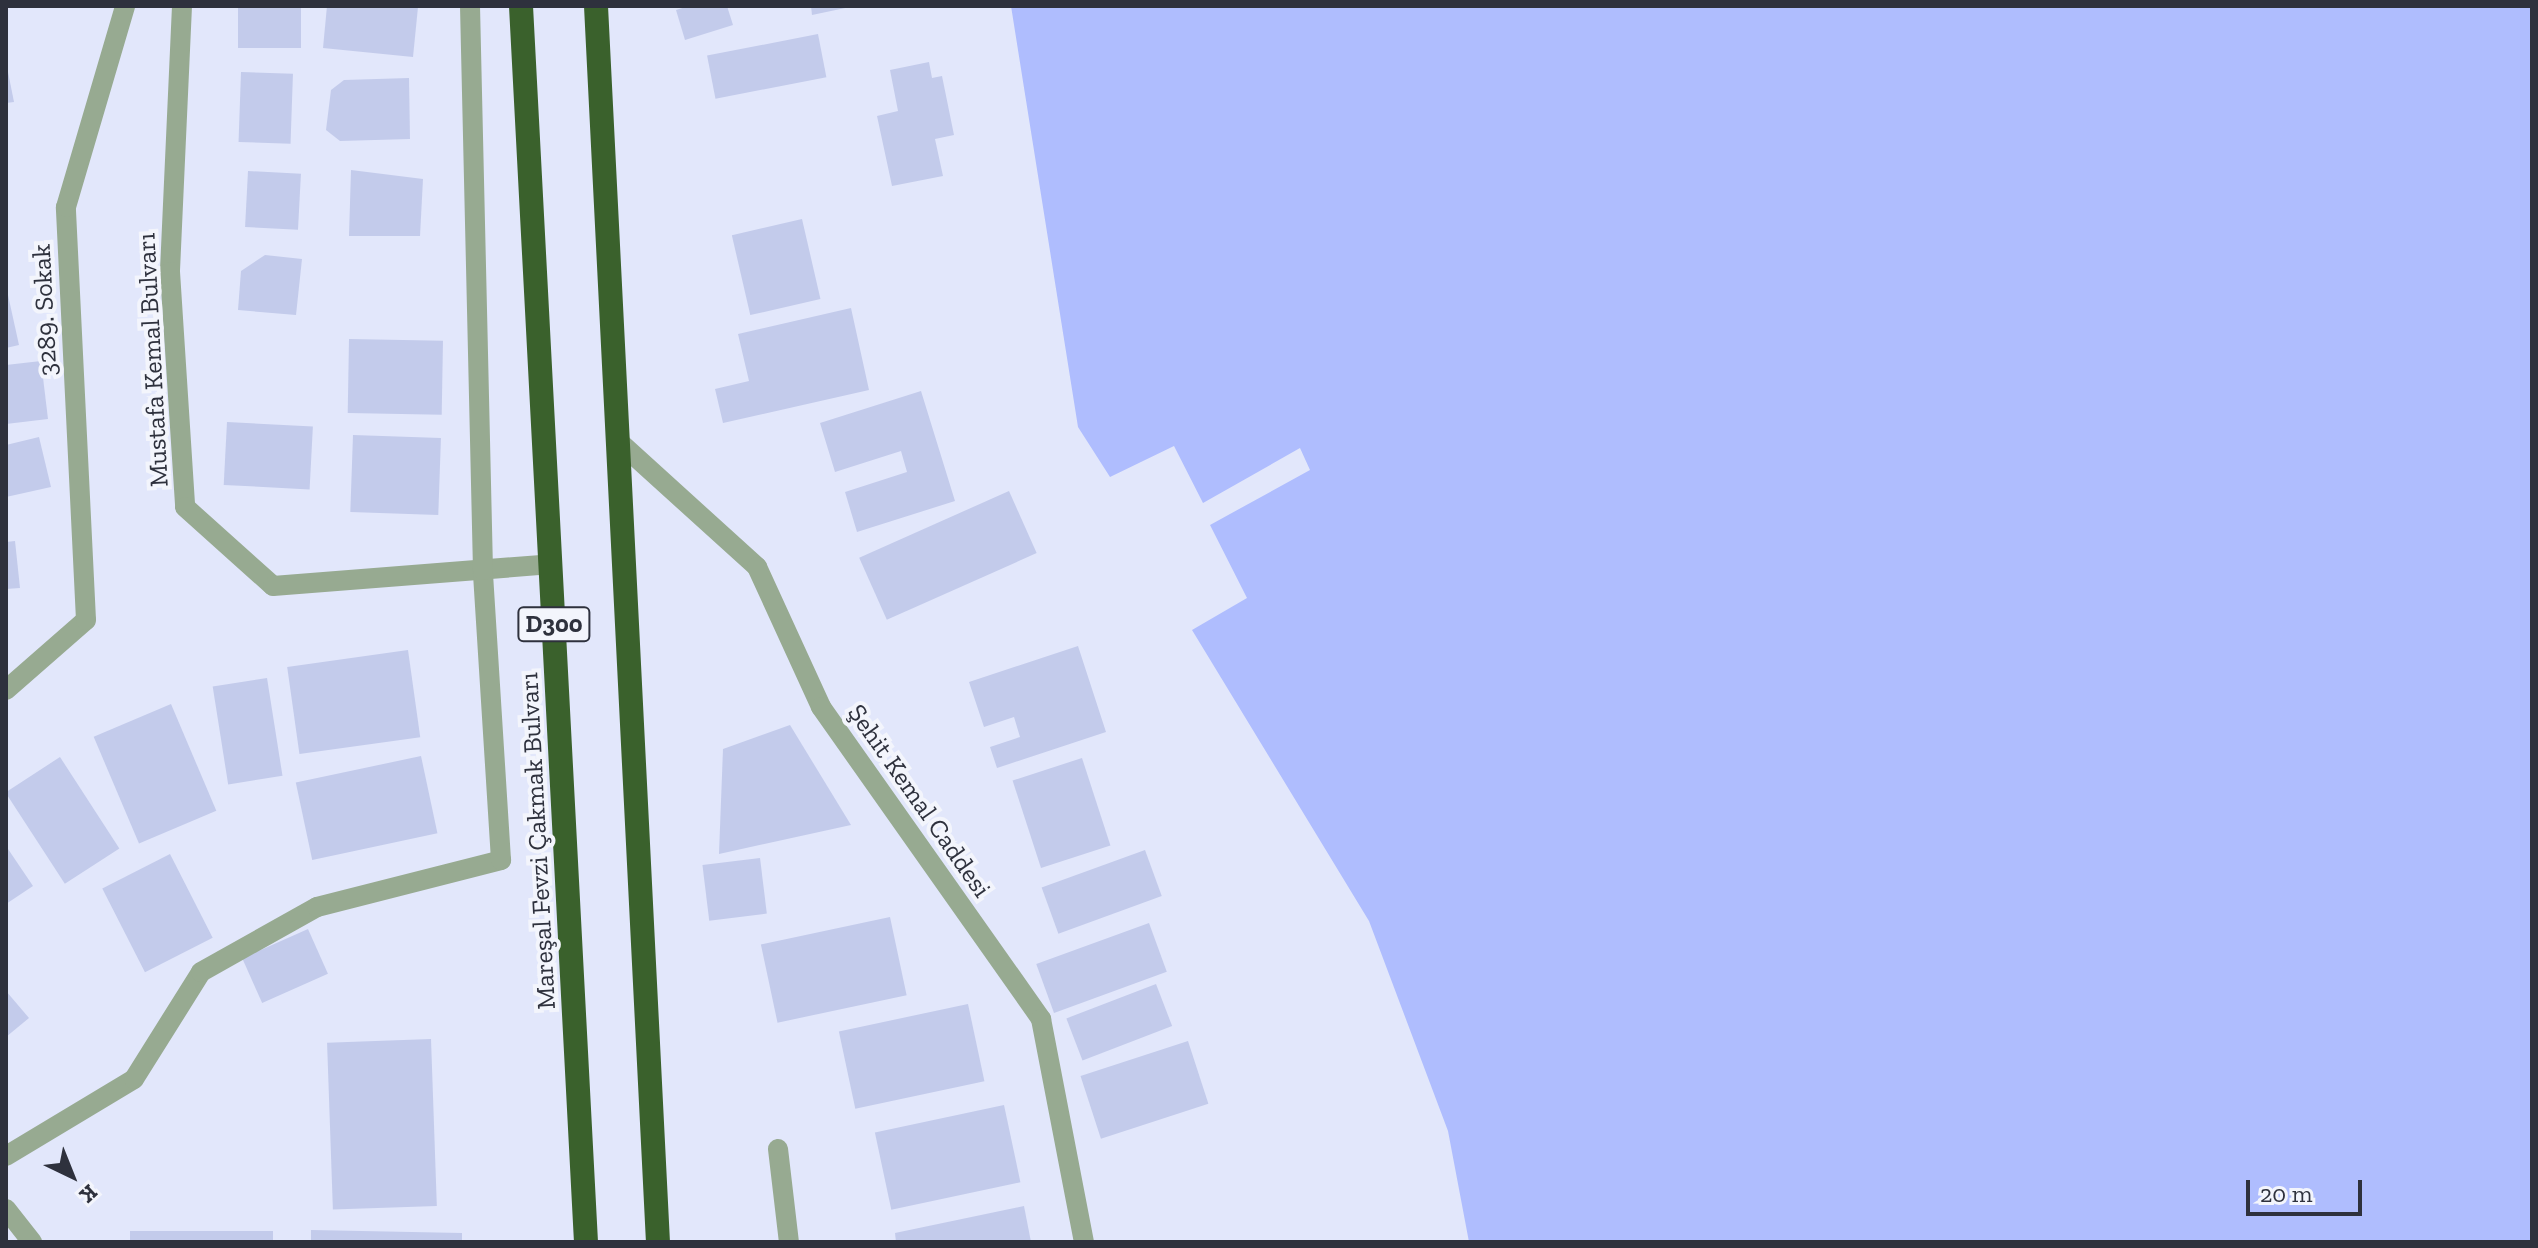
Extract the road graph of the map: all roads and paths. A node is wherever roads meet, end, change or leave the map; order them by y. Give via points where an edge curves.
1 (125, 6) edge
2 (182, 6) edge
3 (470, 6) edge
4 (521, 6) edge
5 (596, 6) edge
6 (617, 440) junction
7 (551, 564) junction
8 (483, 570) junction
9 (6, 690) edge
10 (778, 1149) dead end
11 (6, 1156) edge
12 (6, 1209) edge
13 (32, 1242) edge
14 (586, 1242) edge
15 (658, 1242) edge
16 (789, 1242) edge
17 (1084, 1242) edge

1 - 9 street, 3289. Sokak via 66,207 86,620
2 - 8 street, Mustafa Kemal Bulvarı via 170,272 185,507 273,586
3 - 8 street
4 - 7 highway, Mareşal Fevzi Çakmak Bulvarı / D300
5 - 6 highway, D300
6 - 15 highway, D300
6 - 17 street, Şehit Kemal Caddesi via 757,567 821,707 1041,1019
7 - 8 street, Mustafa Kemal Bulvarı
7 - 14 highway, Mareşal Fevzi Çakmak Bulvarı / D300
8 - 11 street via 501,860 317,907 201,972 134,1079
10 - 16 street
12 - 13 street

